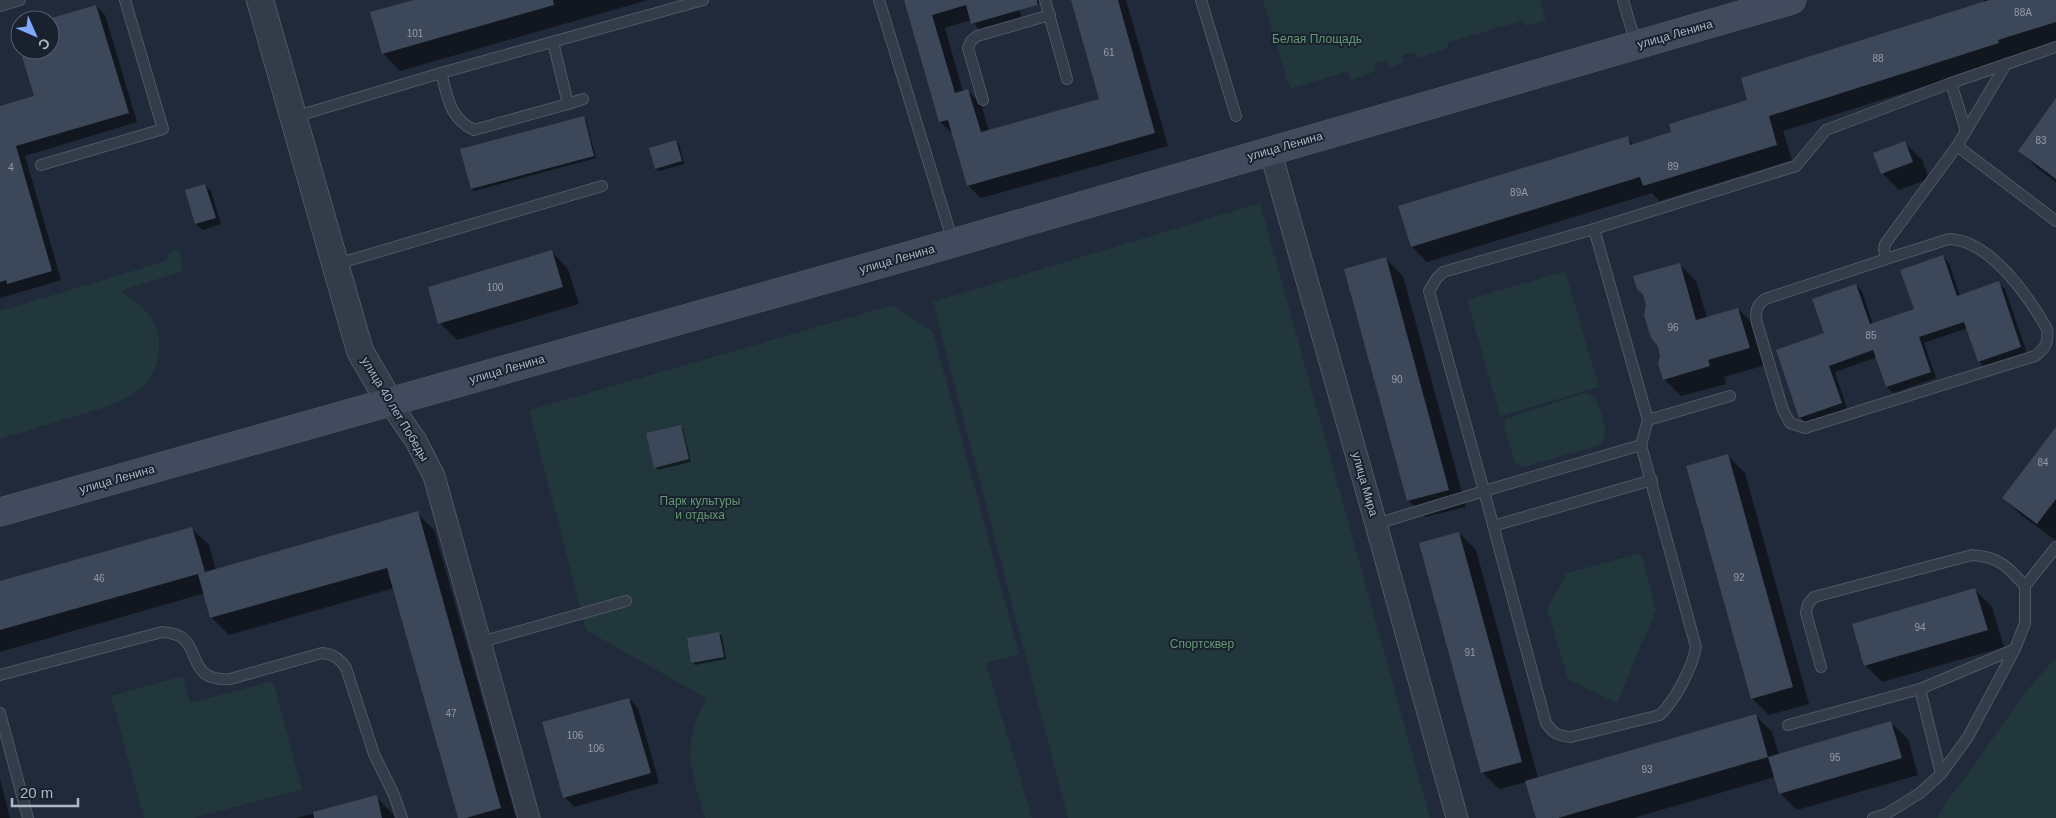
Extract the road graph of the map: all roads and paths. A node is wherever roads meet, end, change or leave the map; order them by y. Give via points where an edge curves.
1 (20, 0) edge
2 (125, 0) edge
3 (260, 0) edge
4 (703, 0) edge
5 (879, 0) edge
6 (1045, 0) edge
7 (1201, 0) edge
8 (1623, 0) edge
9 (1792, 0) edge
10 (0, 6) edge
11 (1050, 15) junction
12 (553, 42) junction
13 (1636, 45) junction
14 (2056, 47) edge
15 (2006, 64) junction
16 (441, 73) junction
17 (1067, 78) dead end
18 (1951, 83) junction
19 (583, 99) dead end
20 (983, 100) dead end
21 (568, 104) junction
22 (1236, 116) dead end
23 (294, 117) junction
24 (1966, 131) junction
25 (1957, 146) junction
26 (1270, 150) junction
27 (41, 165) dead end
28 (602, 186) dead end
29 (2056, 221) edge
30 (1594, 229) junction
31 (953, 243) junction
32 (1886, 259) junction
33 (335, 265) junction
34 (1730, 396) dead end
35 (390, 402) junction
36 (1648, 420) junction
37 (1641, 445) junction
38 (1652, 480) junction
39 (1484, 491) junction
40 (0, 512) edge
41 (1376, 524) junction
42 (1493, 526) junction
43 (2056, 546) edge
44 (2025, 586) junction
45 (626, 601) dead end
46 (480, 642) junction
47 (2016, 649) junction
48 (1821, 667) dead end
49 (0, 675) edge
50 (1920, 689) junction
51 (0, 713) edge
52 (1788, 725) dead end
53 (1941, 774) junction
54 (28, 818) edge
55 (402, 818) edge
56 (529, 818) edge
57 (1457, 818) edge
58 (1873, 818) edge

1 - 10 lane
2 - 27 lane via 163,129
3 - 23 street, улица 40 лет Победы
4 - 12 lane
5 - 31 lane
6 - 11 lane
7 - 22 lane
8 - 13 lane
9 - 13 main road, улица Ленина
11 - 17 lane
11 - 20 lane via 971,40 968,48
12 - 16 lane
12 - 21 lane
13 - 26 main road, улица Ленина
14 - 15 lane
15 - 18 lane
15 - 24 lane
16 - 21 lane via 455,116 474,130
16 - 23 lane
18 - 24 lane
18 - 30 lane via 1826,130 1796,166
19 - 21 lane
23 - 33 street, улица 40 лет Победы
24 - 25 lane
25 - 29 lane
25 - 32 lane via 1885,244
26 - 31 main road, улица Ленина
26 - 41 street, улица Мира
28 - 33 lane
30 - 36 lane
30 - 39 lane via 1443,272 1429,291
31 - 35 main road, улица Ленина
32 - 32 lane via 1949,239 1969,244 2006,270 2014,280 2047,329 2046,344 2035,356 1804,428 1796,427 1785,416 1757,324 1759,304 1765,298
33 - 35 street, улица 40 лет Победы via 364,362
34 - 36 lane
35 - 40 main road, улица Ленина
35 - 46 street, улица 40 лет Победы via 434,476
36 - 37 lane
37 - 38 lane
37 - 39 lane
38 - 42 lane
38 - 42 lane via 1696,647 1690,668 1669,706 1660,715 1571,738 1552,732 1546,722
39 - 41 lane
39 - 42 lane
41 - 57 street, улица Мира
43 - 44 lane
44 - 47 lane via 2025,623
44 - 48 lane via 2009,568 1989,556 1972,555 1814,597 1806,613
45 - 46 lane
46 - 56 street, улица 40 лет Победы
47 - 50 lane
47 - 53 lane via 1968,737
49 - 55 lane via 162,632 174,632 184,637 197,664 206,675 217,680 322,653 331,654 346,668 374,754
50 - 52 lane
50 - 53 lane
51 - 54 lane
53 - 58 lane via 1920,793 1886,814

